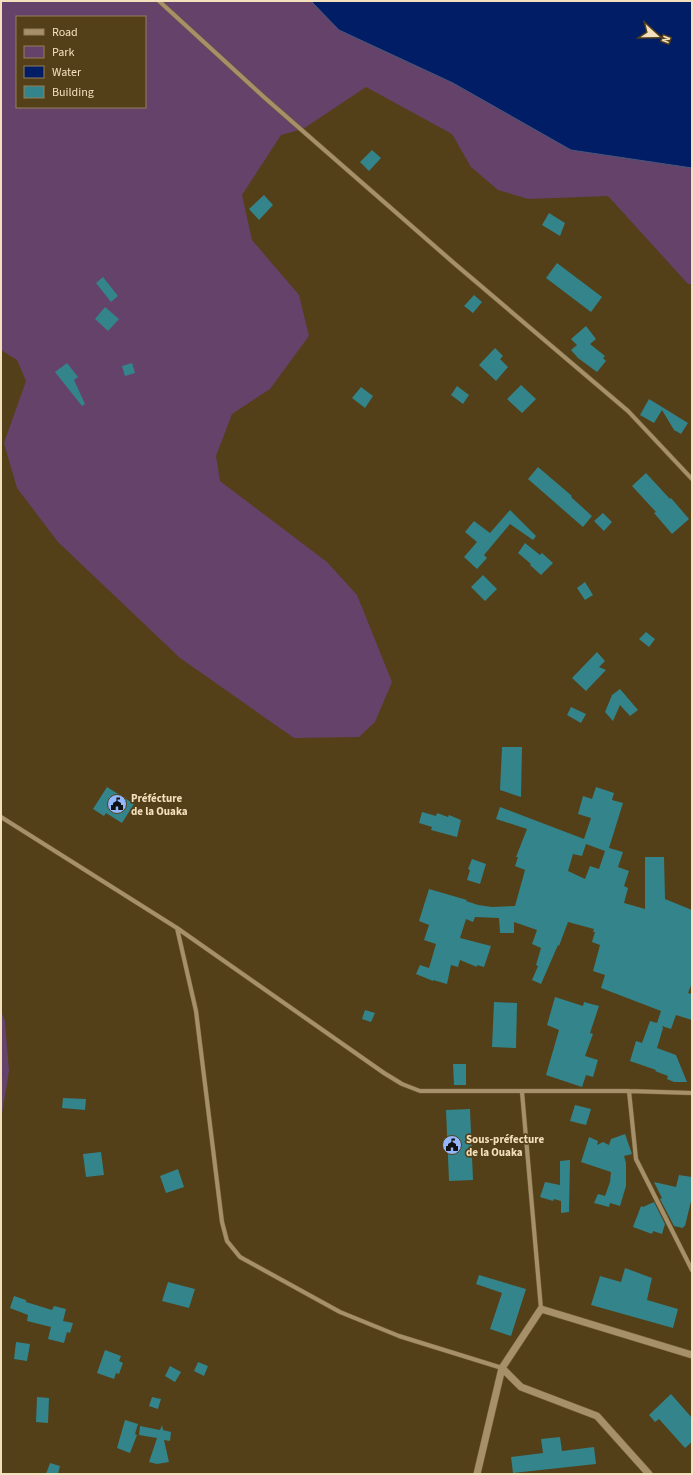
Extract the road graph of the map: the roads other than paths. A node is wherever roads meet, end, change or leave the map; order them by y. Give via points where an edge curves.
1 (159, 1) edge
2 (692, 479) edge
3 (1, 818) edge
4 (177, 928) junction
5 (628, 1091) junction
6 (522, 1092) junction
7 (692, 1093) edge
8 (692, 1270) edge
9 (541, 1309) junction
10 (692, 1355) edge
11 (502, 1368) junction
12 (477, 1474) edge
13 (649, 1474) edge

1 - 2 street via 277,109 628,410
3 - 4 street
4 - 6 street via 402,1084 420,1091
4 - 11 street via 196,1011 222,1222 227,1241 240,1257 340,1312 399,1336
5 - 6 street
5 - 7 street
5 - 8 street via 636,1159
6 - 9 street
9 - 10 street
9 - 11 street
11 - 12 street
11 - 13 street via 521,1387 597,1416

